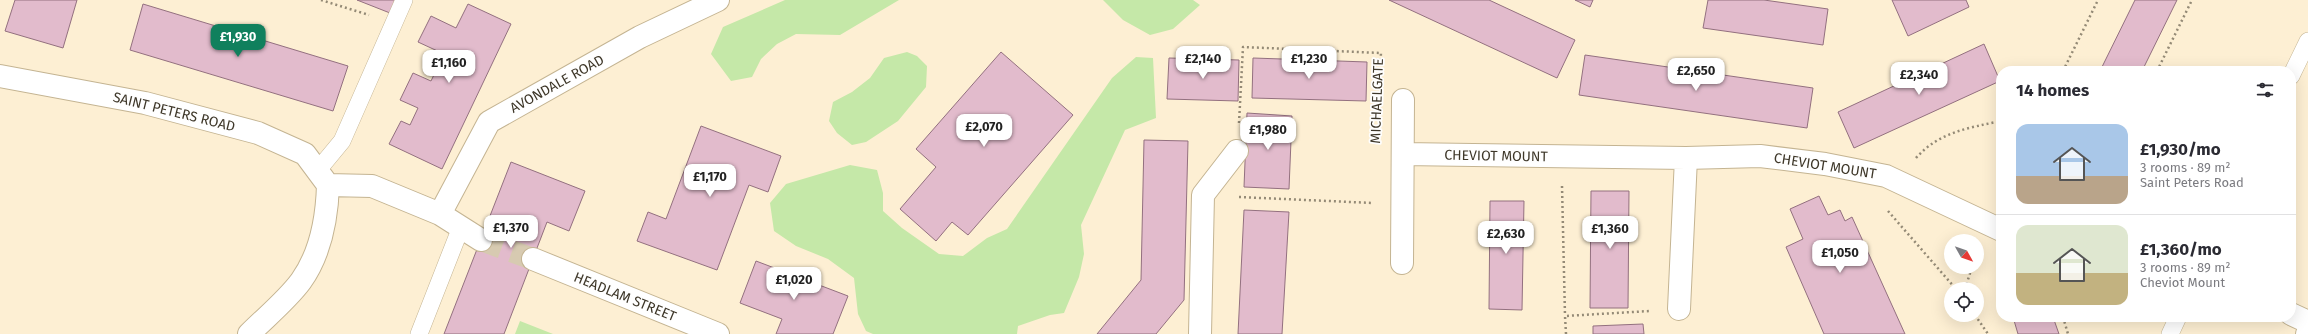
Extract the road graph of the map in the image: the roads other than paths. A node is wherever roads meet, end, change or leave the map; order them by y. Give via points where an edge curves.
1 (404, 0) edge
2 (718, 0) edge
3 (2308, 41) edge
4 (2296, 66) edge
5 (0, 76) edge
6 (1403, 100) dead end
7 (1237, 151) road end
8 (1403, 154) junction
9 (1686, 158) junction
10 (323, 177) junction
11 (440, 214) junction
12 (460, 227) junction
13 (1996, 228) edge
14 (481, 240) tunnel mouth
15 (533, 259) tunnel mouth
16 (1402, 263) dead end
17 (1679, 309) road end
18 (2296, 316) edge
19 (2176, 322) edge
20 (2308, 322) edge
21 (249, 334) edge
22 (419, 334) edge
23 (718, 334) edge
24 (1200, 334) edge
25 (2170, 334) edge

1 - 10 lane via 342,141
2 - 11 street, AVONDALE ROAD via 640,37 489,122
3 - 4 lane
5 - 10 street, SAINT PETERS ROAD via 145,103 258,133 305,154
6 - 8 street
7 - 24 street via 1203,195
8 - 9 street, CHEVIOT MOUNT
8 - 16 street
9 - 13 street, CHEVIOT MOUNT via 1760,156 1825,164 1886,176
9 - 17 street
10 - 11 street via 372,186
10 - 21 street via 327,208 320,244 301,281
11 - 12 street
12 - 14 street
12 - 22 lane
15 - 23 street, HEADLAM STREET
18 - 20 street
19 - 25 lane

